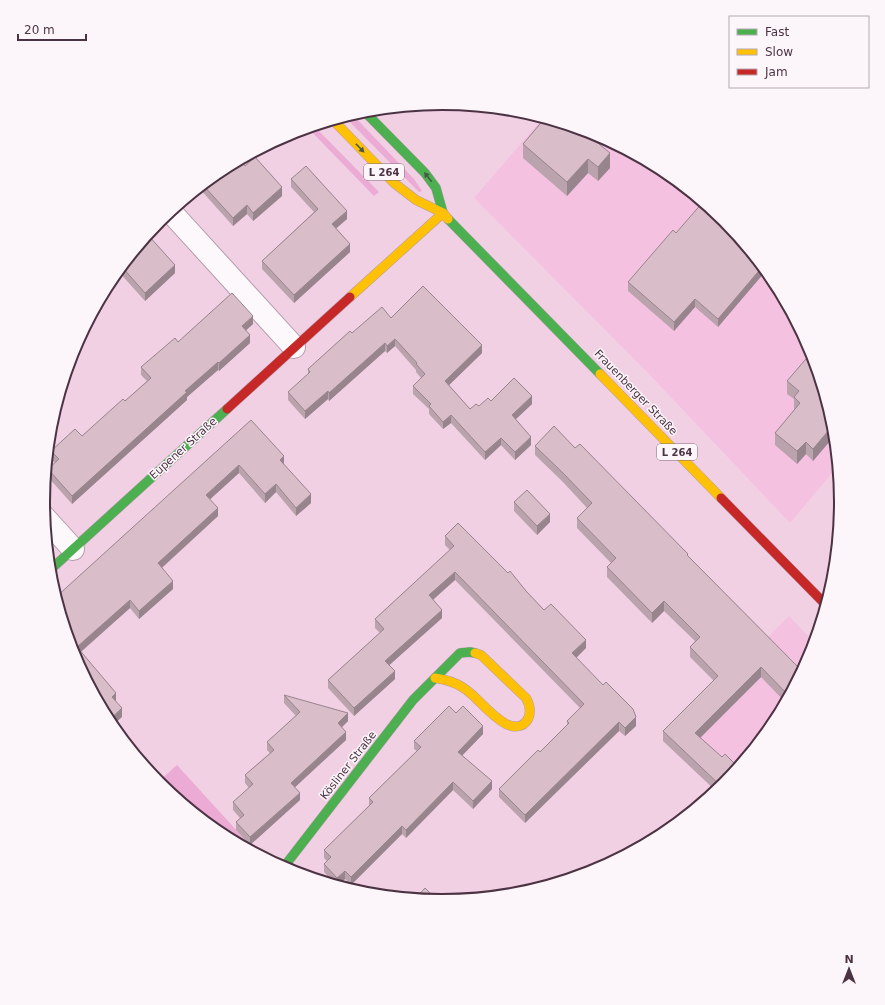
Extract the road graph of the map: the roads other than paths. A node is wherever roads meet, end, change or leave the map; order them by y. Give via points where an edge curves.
1 (370, 117) edge
2 (337, 124) edge
3 (443, 213) junction
4 (175, 216) edge
5 (294, 347) junction
6 (51, 525) edge
7 (73, 549) junction
8 (55, 565) edge
9 (822, 602) edge
10 (435, 678) junction
11 (290, 864) edge

3 -> 1 street, Frauenberger Straße / L 264 via 436,188 425,173
2 -> 3 street, Frauenberger Straße / L 264 via 394,183 416,200
3 - 5 street, Eupener Straße
3 - 9 street, Frauenberger Straße / L 264
4 - 5 street
5 - 7 street, Eupener Straße
6 - 7 street
7 - 8 street, Eupener Straße
10 - 10 street, Kösliner Straße via 456,682 467,688 507,725 522,725 530,713 526,698 481,655 460,653
10 - 11 street, Kösliner Straße via 413,700

